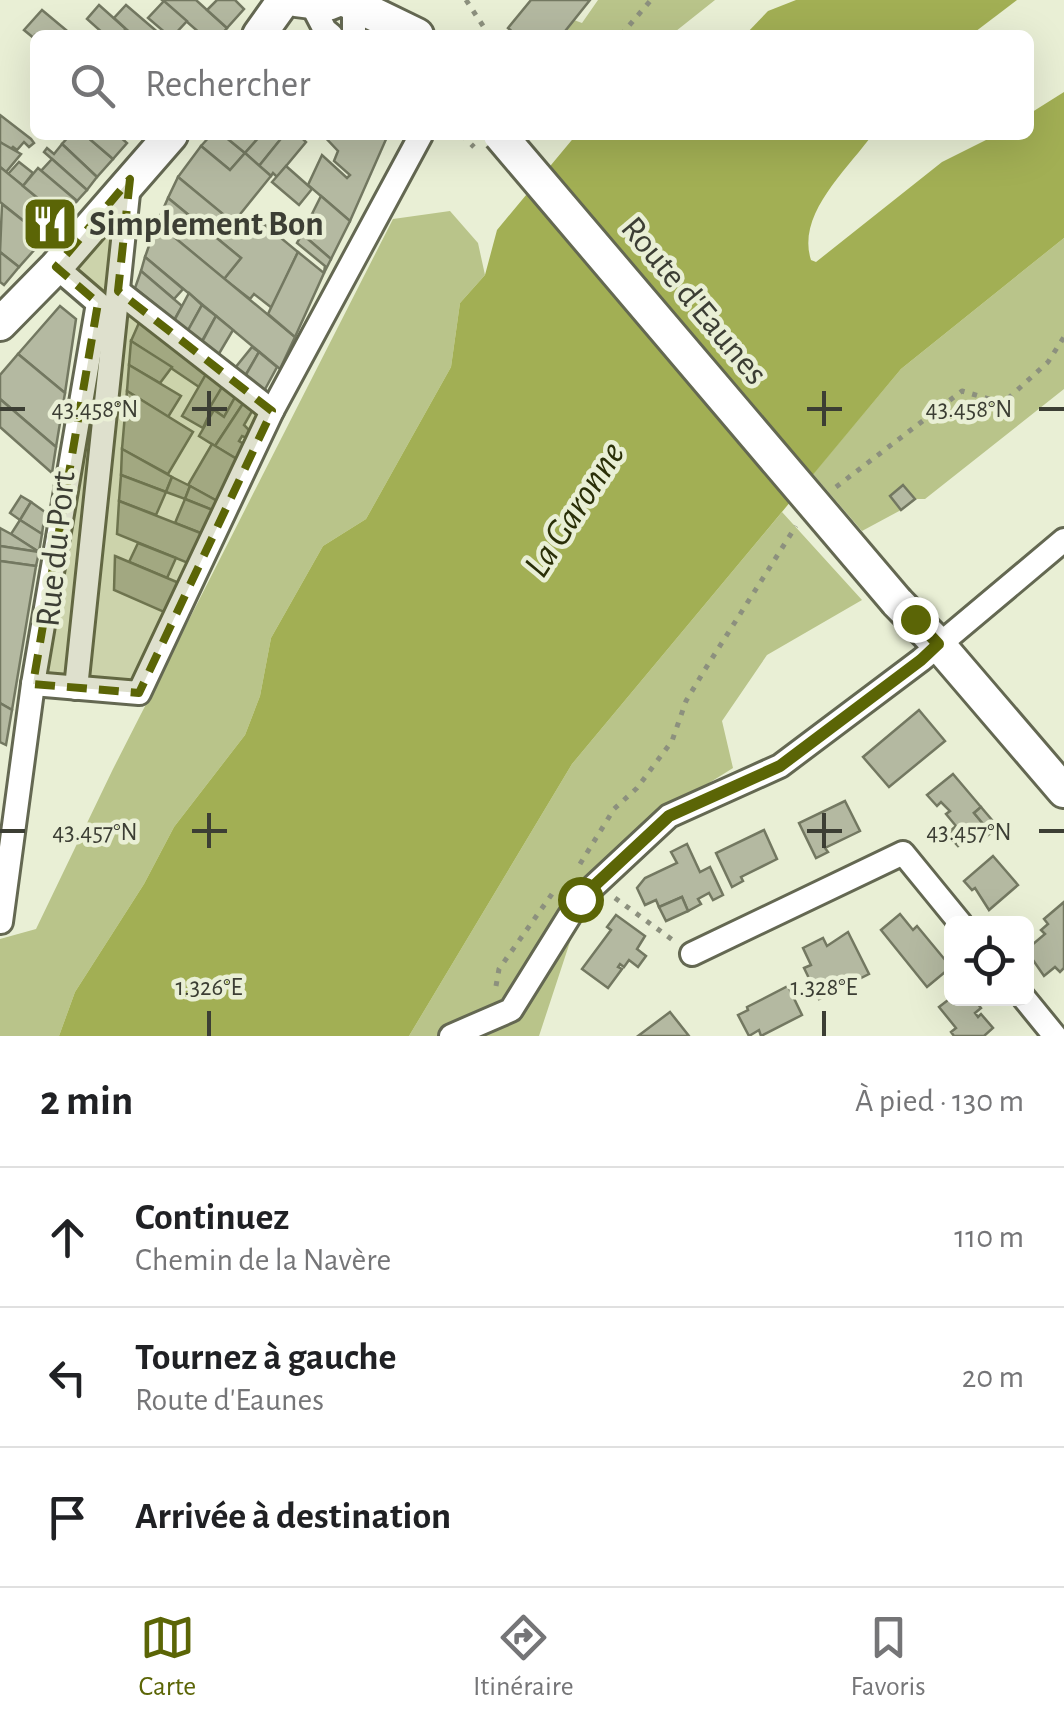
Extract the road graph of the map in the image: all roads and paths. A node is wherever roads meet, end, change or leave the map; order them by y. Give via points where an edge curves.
1 (404, 0) edge
2 (466, 0) edge
3 (652, 0) edge
4 (326, 6) edge
5 (271, 30) edge
6 (402, 30) edge
7 (416, 30) edge
8 (487, 30) edge
9 (626, 30) edge
10 (166, 140) edge
11 (419, 140) edge
12 (504, 140) edge
13 (130, 179) junction
14 (56, 267) junction
15 (118, 291) junction
16 (0, 324) edge
17 (1064, 336) edge
18 (272, 411) junction
19 (824, 499) dead end
20 (800, 522) dead end
21 (1064, 540) edge
22 (938, 644) junction
23 (33, 684) junction
24 (76, 688) junction
25 (1064, 791) edge
26 (570, 875) dead end
27 (596, 884) junction
28 (560, 886) dead end
29 (955, 916) edge
30 (1, 922) edge
31 (692, 954) joint
32 (1030, 1006) edge
33 (511, 1010) junction
34 (451, 1036) edge
35 (1054, 1036) edge

1 - 7 main road
2 - 8 path
3 - 9 path
4 - 5 main road
4 - 6 main road
10 - 13 main road
11 - 18 street
12 - 22 main road, Route d'Eaunes, bridge
13 - 14 main road
13 - 15 street, Rue du Port
14 - 16 main road
14 - 23 street via 98,304
15 - 18 street
15 - 24 street, Rue du Port
17 - 19 path via 1048,362 1002,403 962,391
18 - 24 street via 139,693
20 - 26 path via 732,621 686,701 672,741
21 - 22 street
22 - 25 main road, Route d'Eaunes
22 - 27 street via 780,766 669,816
23 - 24 street
23 - 30 street
27 - 31 path
27 - 33 street
28 - 33 path via 499,969 495,995
29 - 31 street via 903,853
32 - 35 street
33 - 34 street

